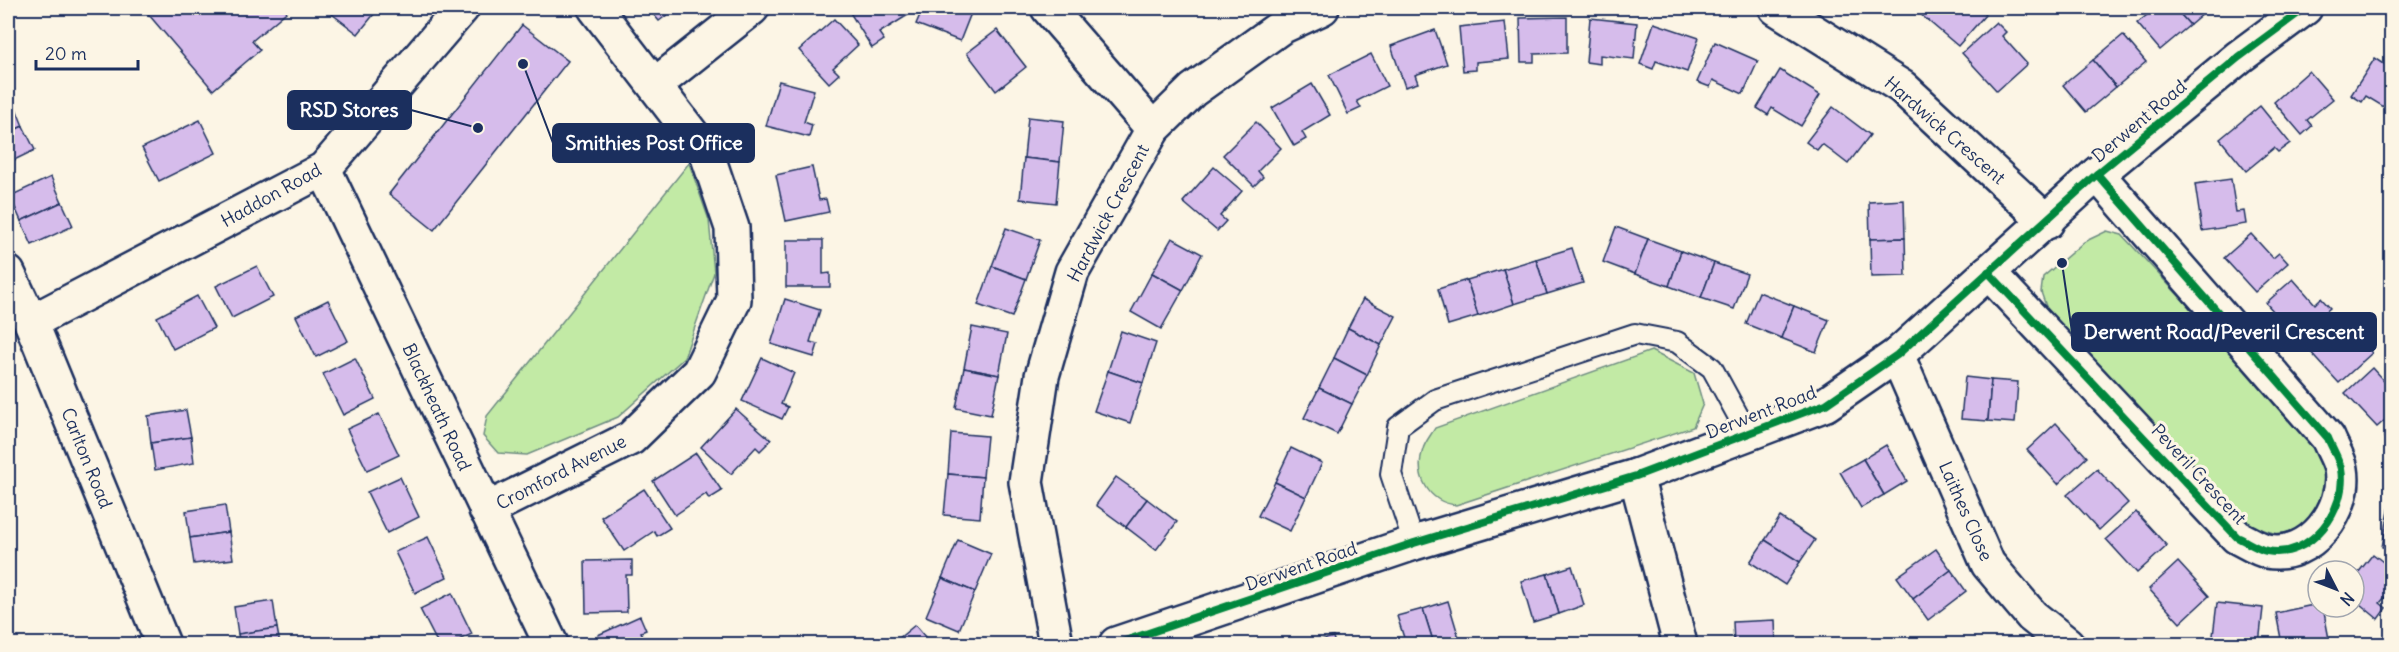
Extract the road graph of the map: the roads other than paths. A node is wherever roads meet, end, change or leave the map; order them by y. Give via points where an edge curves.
1 (462, 8) edge
2 (595, 8) edge
3 (752, 8) edge
4 (1048, 8) edge
5 (1322, 8) edge
6 (1776, 8) edge
7 (2305, 8) edge
8 (655, 85) junction
9 (1153, 129) junction
10 (324, 169) junction
11 (2097, 174) junction
12 (2047, 222) junction
13 (1988, 272) junction
14 (8, 273) edge
15 (31, 322) junction
16 (1897, 355) junction
17 (1748, 434) junction
18 (1636, 476) junction
19 (486, 510) junction
20 (1414, 543) junction
21 (163, 645) edge
22 (551, 645) edge
23 (1056, 645) edge
24 (1116, 645) edge
25 (1680, 645) edge
26 (2067, 645) edge

1 - 10 street, Haddon Road
2 - 8 street, Cromford Avenue
3 - 8 street
4 - 9 street
5 - 9 street, Hardwick Crescent via 1272,33 1193,90
6 - 12 street, Hardwick Crescent via 1902,87
7 - 11 street, Derwent Road
8 - 19 street, Cromford Avenue via 707,154 732,228 734,300 699,372 631,438
9 - 23 street, Hardwick Crescent via 1072,272 1042,376 1026,482
10 - 15 street, Haddon Road
10 - 19 street, Blackheath Road
11 - 12 street, Derwent Road
11 - 13 street, Peveril Crescent via 2328,438 2341,469 2340,498 2331,518 2313,539 2288,550 2267,551 2237,537
12 - 13 street, Derwent Road
13 - 16 street, Derwent Road
14 - 15 street, Carlton Road
15 - 21 street, Carlton Road
16 - 17 street, Derwent Road via 1826,404
16 - 26 street, Laithes Close via 1988,564 2032,616
17 - 18 street, Derwent Road
17 - 20 lane via 1712,368 1677,342 1635,334 1435,400 1398,428 1390,474
18 - 20 street, Derwent Road
18 - 25 street
19 - 22 street, Blackheath Road
20 - 24 street, Derwent Road

